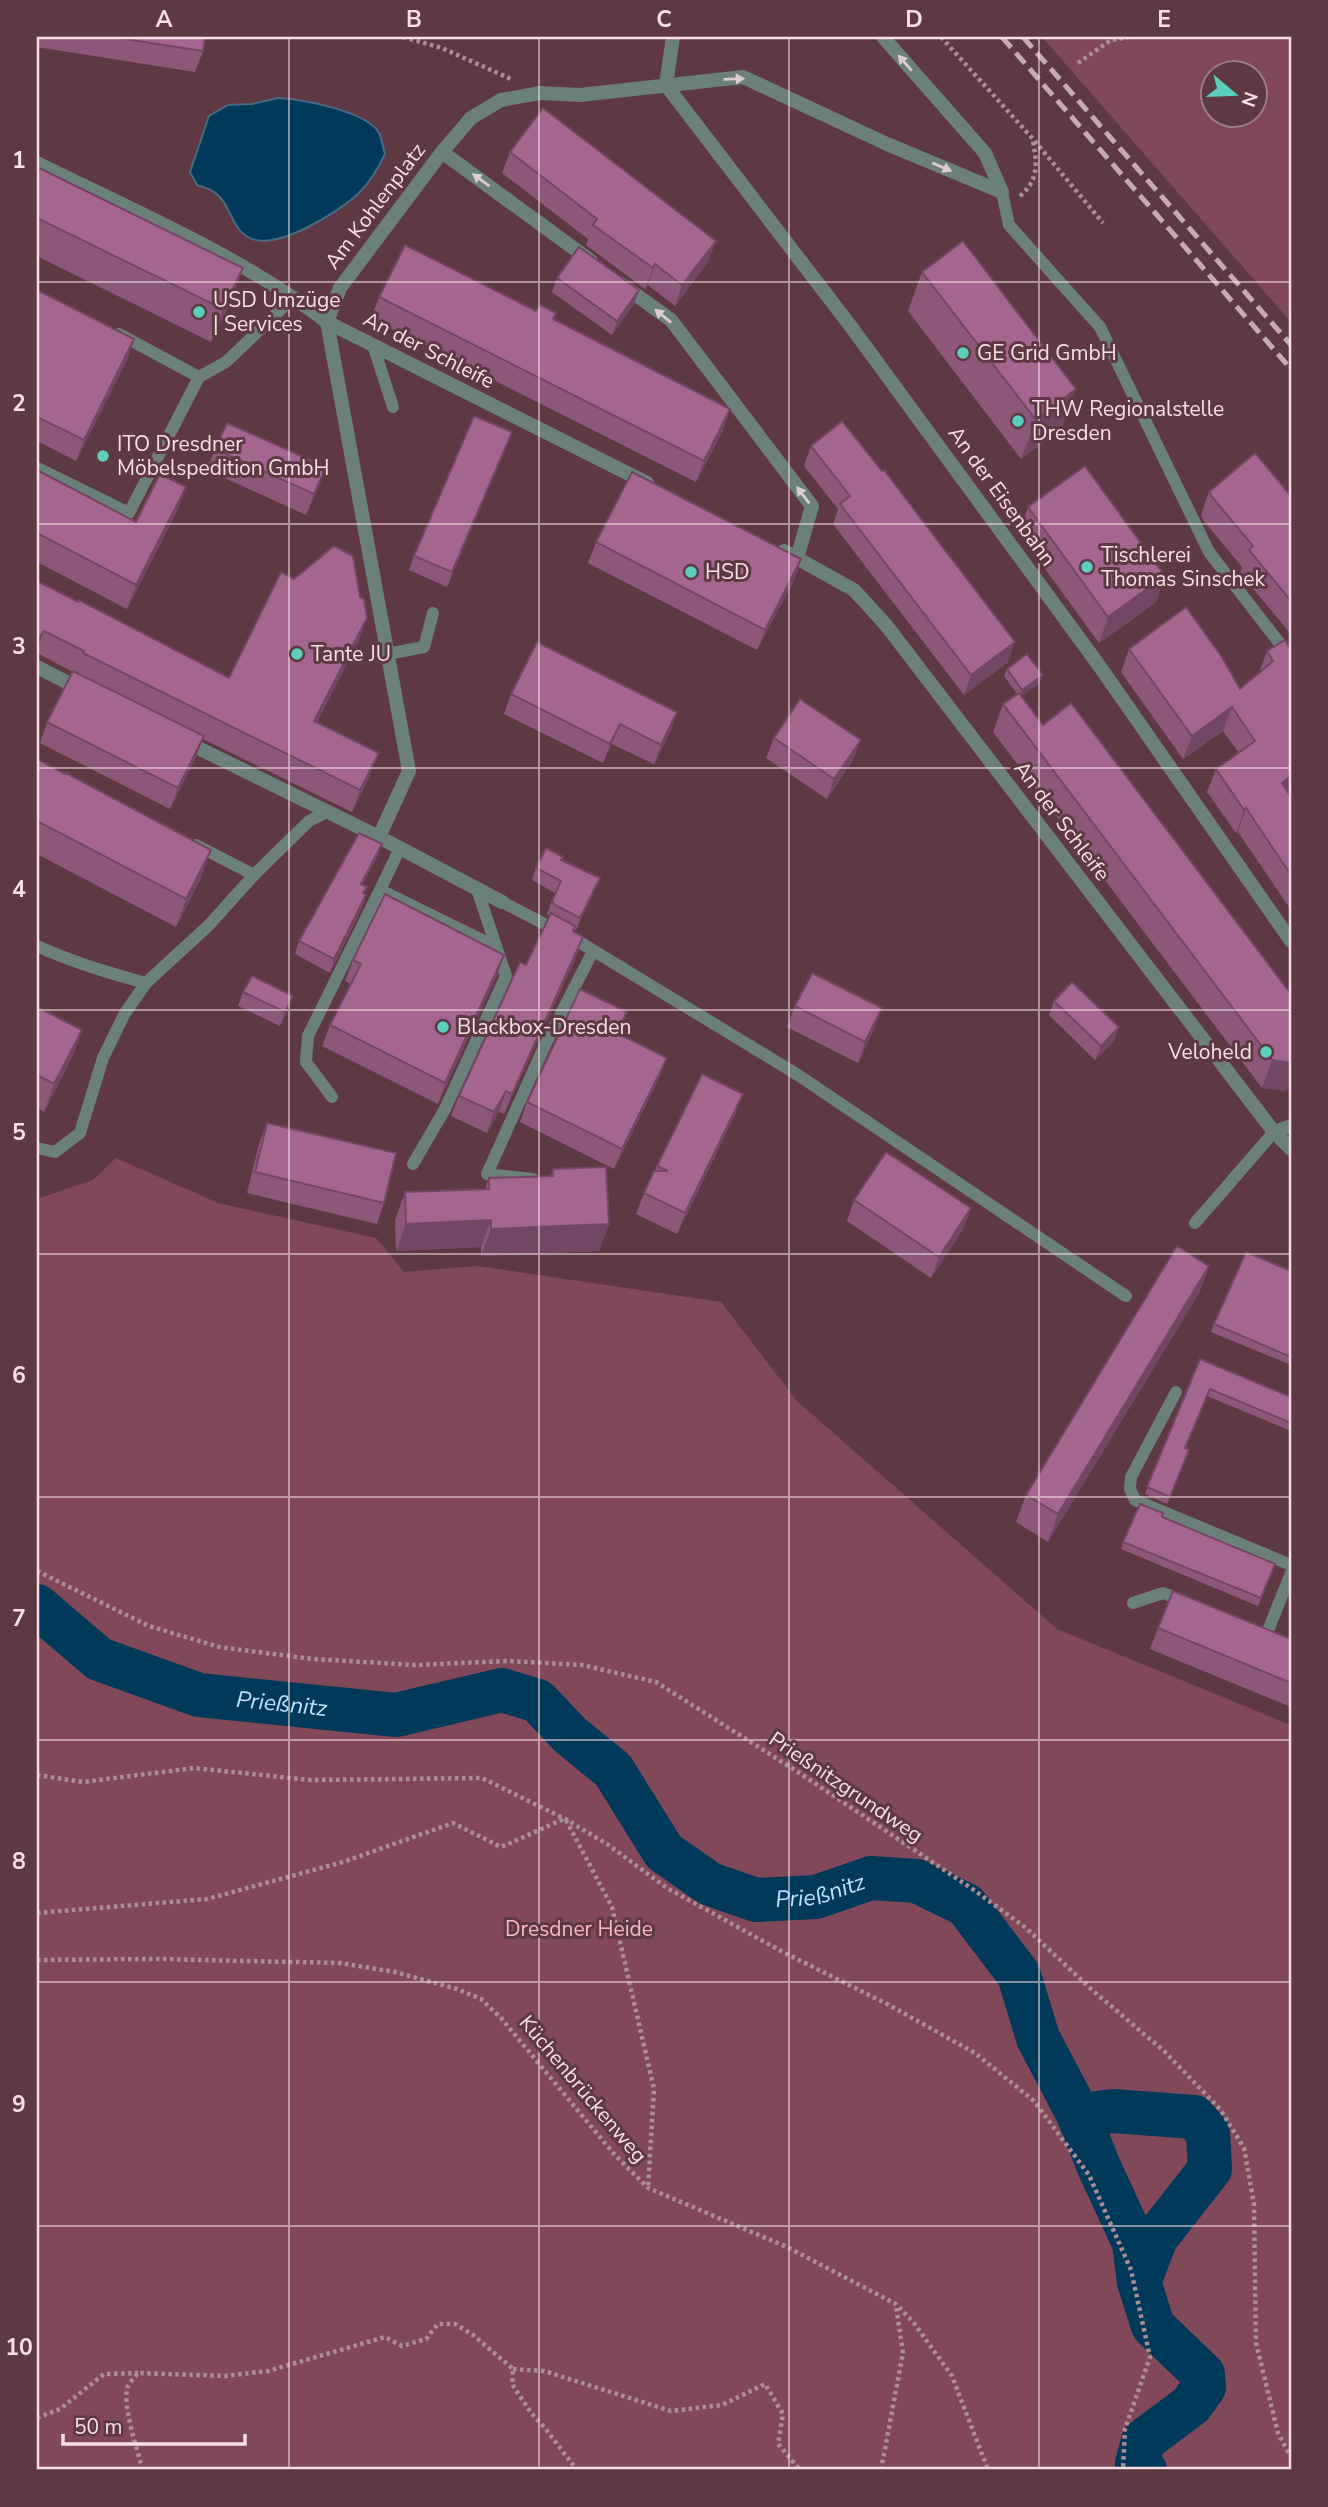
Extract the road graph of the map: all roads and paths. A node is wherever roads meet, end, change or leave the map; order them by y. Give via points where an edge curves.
1 (404, 37) edge
2 (673, 37) edge
3 (883, 37) edge
4 (941, 37) edge
5 (1129, 37) edge
6 (1078, 63) dead end
7 (666, 85) junction
8 (540, 93) junction
9 (1033, 139) junction
10 (442, 152) junction
11 (37, 163) edge
12 (1002, 192) junction
13 (1006, 208) junction
14 (1103, 223) dead end
15 (294, 297) junction
16 (327, 322) junction
17 (106, 326) edge
18 (373, 345) junction
19 (199, 377) junction
20 (393, 407) dead end
21 (37, 468) edge
22 (660, 489) edge
23 (772, 545) edge
24 (797, 558) junction
25 (433, 613) dead end
26 (387, 654) junction
27 (1291, 658) edge
28 (37, 667) edge
29 (97, 697) edge
30 (170, 734) edge
31 (327, 812) junction
32 (379, 837) junction
33 (181, 838) edge
34 (400, 848) junction
35 (254, 874) junction
36 (477, 889) junction
37 (380, 890) junction
38 (502, 902) joint
39 (1291, 941) edge
40 (37, 946) edge
41 (494, 946) junction
42 (593, 951) junction
43 (146, 983) junction
44 (332, 1097) dead end
45 (1291, 1126) edge
46 (1274, 1132) junction
47 (37, 1149) edge
48 (1291, 1149) edge
49 (413, 1164) dead end
50 (540, 1180) edge
51 (1195, 1223) dead end
52 (1126, 1296) dead end
53 (1176, 1392) dead end
54 (1291, 1565) edge
55 (37, 1571) edge
56 (1291, 1573) edge
57 (1133, 1603) dead end
58 (1202, 1608) edge
59 (1254, 1628) edge
60 (37, 1775) edge
61 (565, 1819) junction
62 (37, 1913) edge
63 (37, 1960) edge
64 (648, 2188) junction
65 (896, 2304) junction
66 (513, 2369) junction
67 (138, 2373) junction
68 (37, 2418) edge
69 (1291, 2457) edge
70 (143, 2470) edge
71 (577, 2470) edge
72 (800, 2470) edge
73 (881, 2470) edge
74 (988, 2470) edge
75 (1123, 2470) edge

1 - 8 path via 442,48
2 - 7 street
12 -> 3 street via 985,153
4 - 9 path
5 - 6 path via 1111,40
7 - 8 street, Am Kohlenplatz via 580,95
7 -> 12 street via 743,77
7 - 39 street, An der Eisenbahn via 852,328 1098,664
8 - 10 street, Am Kohlenplatz via 501,100 471,118
9 - 13 path via 1037,165 1030,188
9 - 14 path
10 - 16 street, Am Kohlenplatz via 340,288
24 -> 10 street via 812,506 671,320
11 - 15 street via 236,261
12 - 13 lane
13 - 27 lane via 1009,225 1100,327 1209,552
15 - 16 street
15 - 19 lane via 226,362
16 - 18 street, An der Schleife
16 - 26 street, An der Schleife
17 - 19 lane
18 - 20 lane
18 - 22 street, An der Schleife
19 - 21 lane via 129,513
23 - 24 street, An der Schleife
24 - 46 street, An der Schleife via 854,590 886,625
25 - 26 lane via 424,647
26 - 32 street, An der Schleife via 408,771
28 - 29 street
30 - 31 street
31 - 32 street
31 - 35 lane via 309,821
32 - 34 street
33 - 35 lane
34 - 36 street
34 - 37 lane
35 - 43 lane via 209,925
36 - 38 street
36 - 41 lane
37 - 41 lane
37 - 44 lane via 308,1036 306,1062
38 - 42 lane
40 - 43 lane
41 - 49 lane via 506,976 445,1109
42 - 50 lane via 487,1174
42 - 52 lane via 798,1075
43 - 47 lane via 103,1058 80,1133 55,1152
45 - 46 street
46 - 48 street, An der Schleife
46 - 51 lane
53 - 54 lane via 1131,1477 1135,1500
55 - 69 path, Prießnitzgrundweg via 149,1626 219,1647 415,1665 508,1661 582,1665 656,1682 974,1890 1026,1928 1164,2051 1220,2109 1244,2148 1254,2204 1256,2343 1278,2432
56 - 59 lane via 1273,1635
57 - 58 lane via 1163,1593
60 - 61 path via 83,1782 194,1768 310,1780 482,1778
61 - 62 path via 501,1847 453,1823 343,1862 207,1899
61 - 64 path via 612,1907 654,2090
61 - 75 path via 667,1888 975,2053 1034,2101 1089,2175 1131,2270 1150,2357 1125,2429
63 - 64 path, Küchenbrückenweg via 340,1963 457,1989 481,1999 501,2018
64 - 65 path, Küchenbrückenweg via 787,2248
65 - 73 path via 903,2353
65 - 74 path, Küchenbrückenweg via 952,2376
66 - 67 path via 455,2324 438,2324 426,2339 402,2346 385,2337 268,2371 225,2376
66 - 71 path via 512,2384
66 - 72 path via 544,2371 671,2411 723,2405 765,2384 783,2414 778,2444
67 - 68 path via 104,2374 60,2409
67 - 70 path via 127,2387 127,2403

